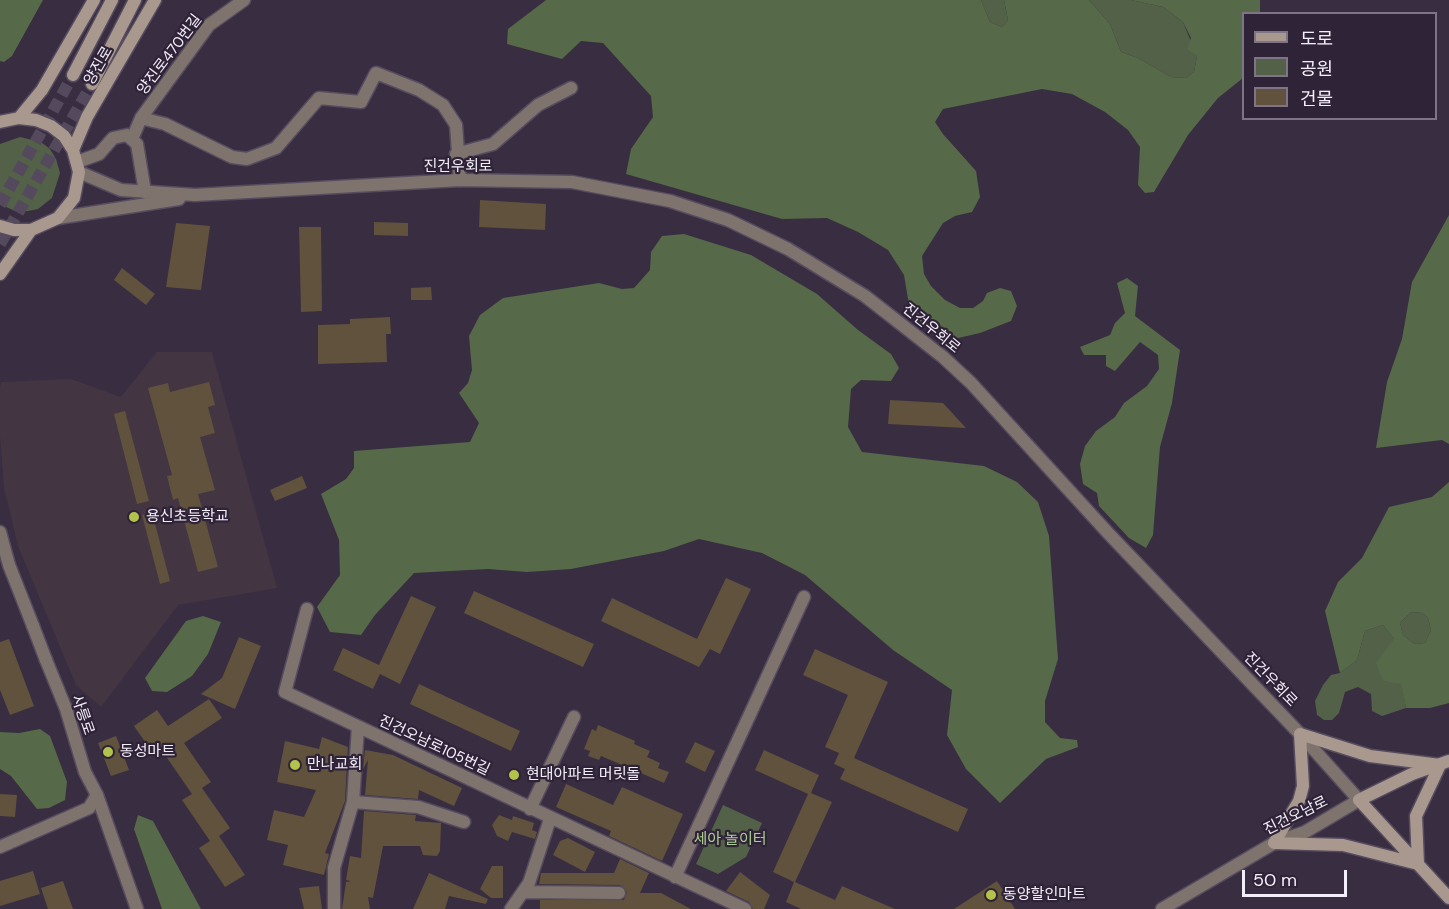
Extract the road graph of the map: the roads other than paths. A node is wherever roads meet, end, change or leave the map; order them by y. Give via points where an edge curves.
1 (94, 0) edge
2 (112, 0) edge
3 (135, 0) edge
4 (155, 0) edge
5 (244, 0) edge
6 (73, 75) tunnel mouth
7 (92, 84) tunnel mouth
8 (571, 88) dead end
9 (19, 118) junction
10 (141, 118) junction
11 (0, 122) edge
12 (132, 139) junction
13 (456, 154) junction
14 (76, 161) junction
15 (460, 180) junction
16 (145, 192) junction
17 (195, 195) junction
18 (58, 218) junction
19 (0, 226) edge
20 (32, 230) junction
21 (0, 274) edge
22 (0, 532) edge
23 (4, 564) edge
24 (804, 597) dead end
25 (308, 609) dead end
26 (574, 717) dead end
27 (358, 727) junction
28 (1300, 734) junction
29 (1444, 763) edge
30 (97, 795) junction
31 (1359, 800) junction
32 (354, 802) junction
33 (531, 809) junction
34 (550, 819) junction
35 (464, 822) dead end
36 (1274, 843) junction
37 (0, 847) edge
38 (1418, 864) junction
39 (675, 877) junction
40 (523, 892) junction
41 (619, 893) dead end
42 (1449, 898) edge
43 (137, 909) edge
44 (334, 909) edge
45 (511, 909) edge
46 (745, 909) edge
47 (1162, 909) edge

1 - 9 main road via 42,90
2 - 6 main road
3 - 7 main road
4 - 14 main road, 양진로 via 87,117
5 - 10 street, 양진로470번길 via 209,25
8 - 13 street via 538,105 493,144
9 - 11 main road
9 - 14 main road via 51,126 64,136
10 - 12 street, 양진로470번길
10 - 13 street via 165,124 232,157 247,159 276,148 319,98 361,102 375,73 419,90 443,105 456,125
12 - 14 street via 127,135 113,138 99,154
12 - 16 street via 137,144
13 - 15 street
14 - 16 street, 진건우회로 via 121,190
14 - 18 main road, 양진로 via 74,198
15 - 17 street, 진건우회로
15 - 28 street, 진건우회로 via 572,182 670,201 728,220 788,249 865,296 971,383
16 - 17 street, 진건우회로
17 - 18 street, 진건우회로
18 - 20 main road
19 - 20 main road
20 - 21 main road
22 - 23 street, 사릉로
23 - 30 street, 사릉로 via 33,626 66,709 85,772
24 - 39 street
25 - 27 street, 진건오남로105번길 via 285,692
26 - 33 street
27 - 32 street
27 - 33 street, 진건오남로105번길
28 - 29 main road via 1370,756
28 - 31 street, 진건우회로
28 - 36 main road via 1303,786 1299,801
29 - 31 main road, 진건오남로
29 - 38 main road via 1416,816
30 - 37 street via 89,808
30 - 43 street, 사릉로
31 - 36 street, 진건오남로 via 1305,831
31 - 38 main road, 진건우회로
32 - 35 street via 418,807
32 - 44 street via 334,868
33 - 34 street, 진건오남로105번길
34 - 39 street, 진건오남로105번길
34 - 40 street
36 - 38 main road via 1344,845
36 - 47 street, 진건오남로
38 - 42 main road, 진건우회로
39 - 46 street, 진건오남로105번길
40 - 41 street
40 - 45 street

